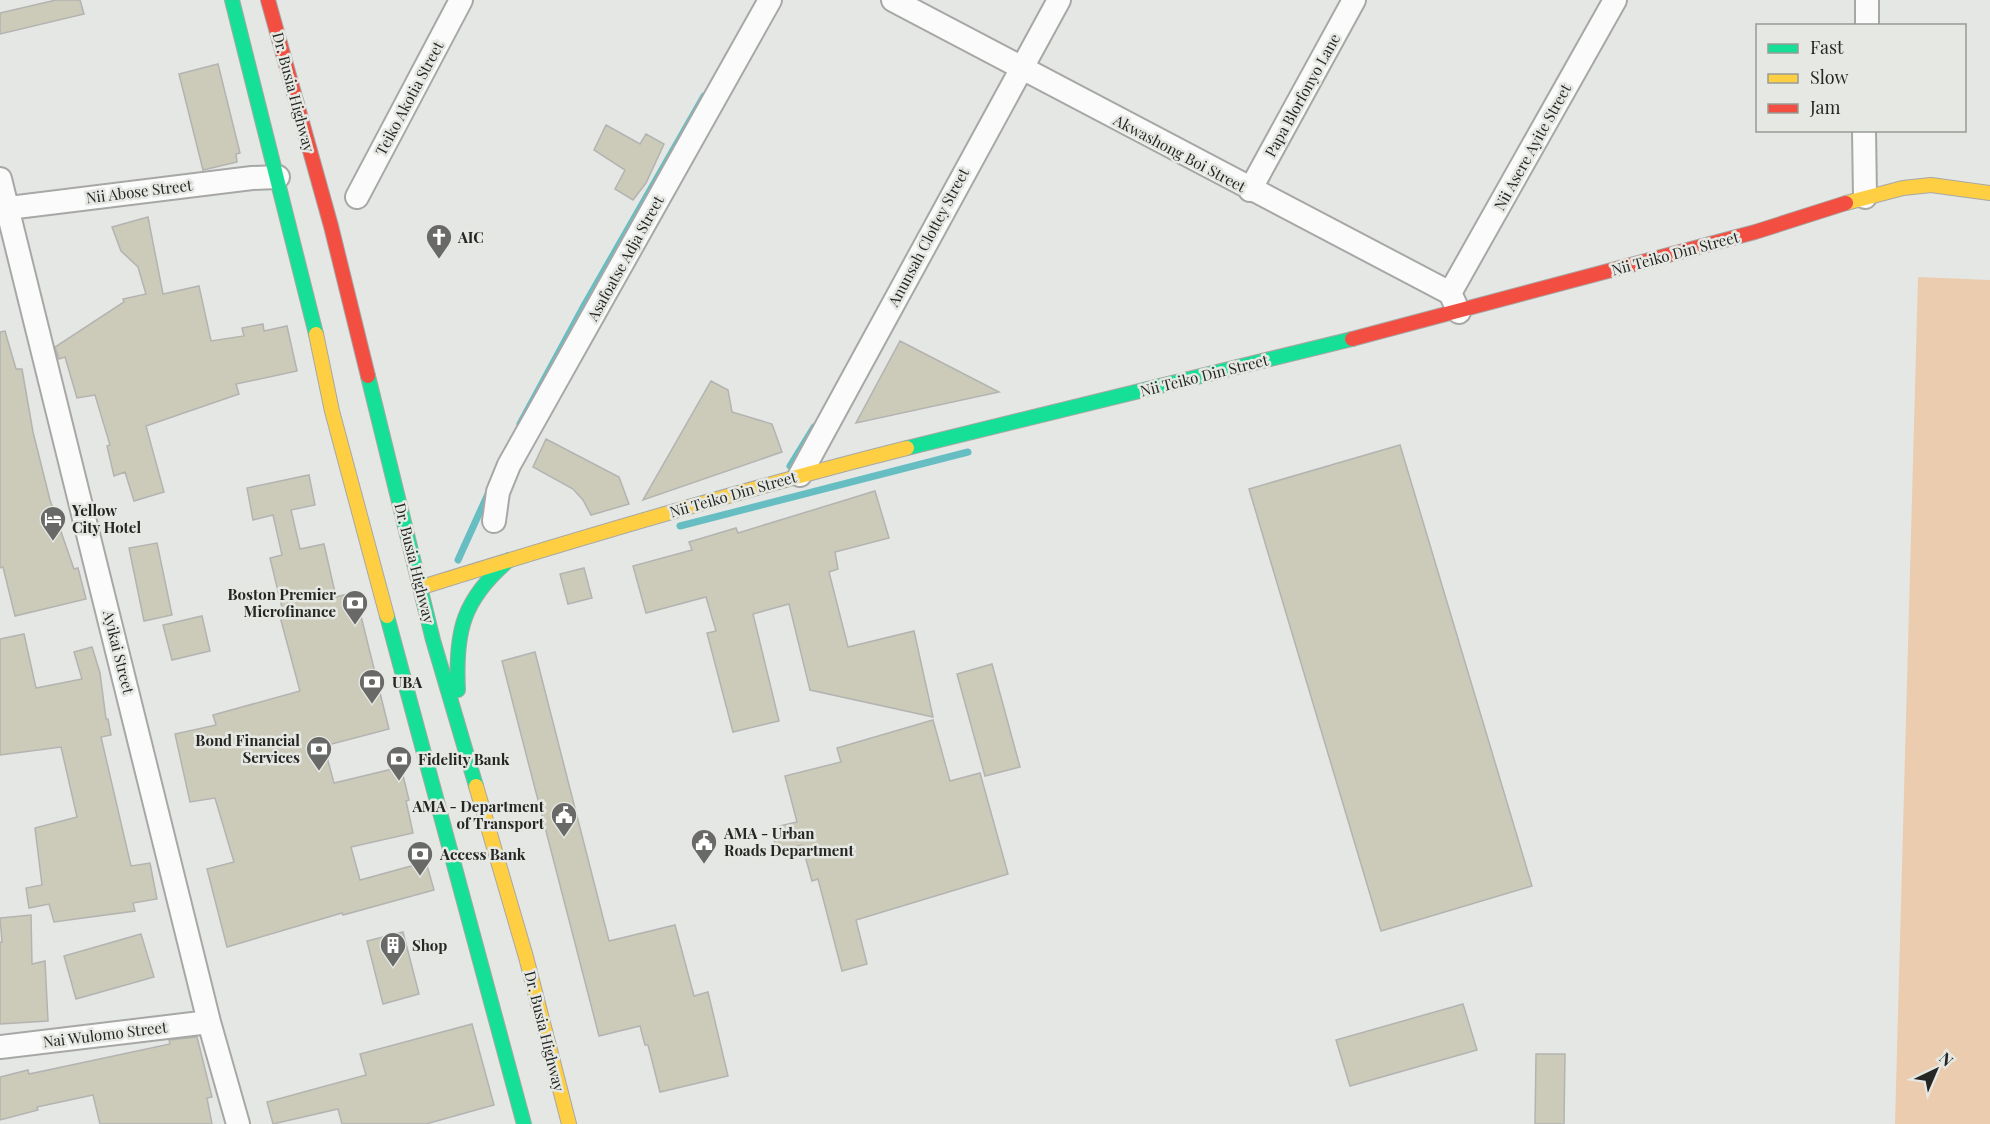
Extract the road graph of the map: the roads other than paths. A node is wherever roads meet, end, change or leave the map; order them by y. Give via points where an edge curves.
1 (232, 0) edge
2 (268, 0) edge
3 (461, 0) edge
4 (770, 0) edge
5 (893, 0) edge
6 (1059, 0) edge
7 (1354, 0) edge
8 (1615, 0) edge
9 (1867, 0) edge
10 (1867, 24) edge
11 (1020, 68) junction
12 (1864, 132) edge
13 (278, 177) junction
14 (0, 179) edge
15 (1250, 190) junction
16 (1990, 193) edge
17 (357, 197) dead end
18 (1865, 197) junction
19 (4, 208) edge
20 (1454, 303) junction
21 (319, 344) junction
22 (344, 399) dead end
23 (800, 475) junction
24 (494, 521) dead end
25 (509, 560) junction
26 (422, 588) junction
27 (400, 607) dead end
28 (390, 624) junction
29 (462, 736) junction
30 (209, 1022) junction
31 (0, 1047) edge
32 (238, 1124) edge
33 (524, 1124) edge
34 (569, 1124) edge

1 - 13 main road
2 - 26 main road, Dr. Busia Highway via 331,226
3 - 17 street, Teiko Akotia Street
4 - 24 street, Asafoatse Adja Street via 509,465 498,492
5 - 11 street, Akwashong Boi Street
6 - 11 street, Anunsah Clottey Street
7 - 15 street, Papa Blorfonyo Lane
8 - 20 street, Nii Asere Ayite Street
9 - 10 street
11 - 15 street, Akwashong Boi Street
11 - 23 street, Anunsah Clottey Street
12 - 18 street
13 - 19 street, Nii Abose Street
13 - 21 main road
14 - 19 street, Ayikai Street
15 - 20 street, Akwashong Boi Street
16 - 18 main road, Nii Teiko Din Street via 1931,185
18 - 20 main road, Nii Teiko Din Street via 1755,232
19 - 30 street, Ayikai Street
20 - 23 main road, Nii Teiko Din Street
21 - 22 main road
21 - 28 main road via 332,411
23 - 25 main road, Nii Teiko Din Street
25 - 26 main road, Nii Teiko Din Street
25 - 29 main road via 480,585 466,607 456,669
26 - 29 main road, Dr. Busia Highway
27 - 28 main road
28 - 33 main road
29 - 34 main road, Dr. Busia Highway
30 - 31 street, Nai Wulomo Street
30 - 32 street, Ayikai Street

